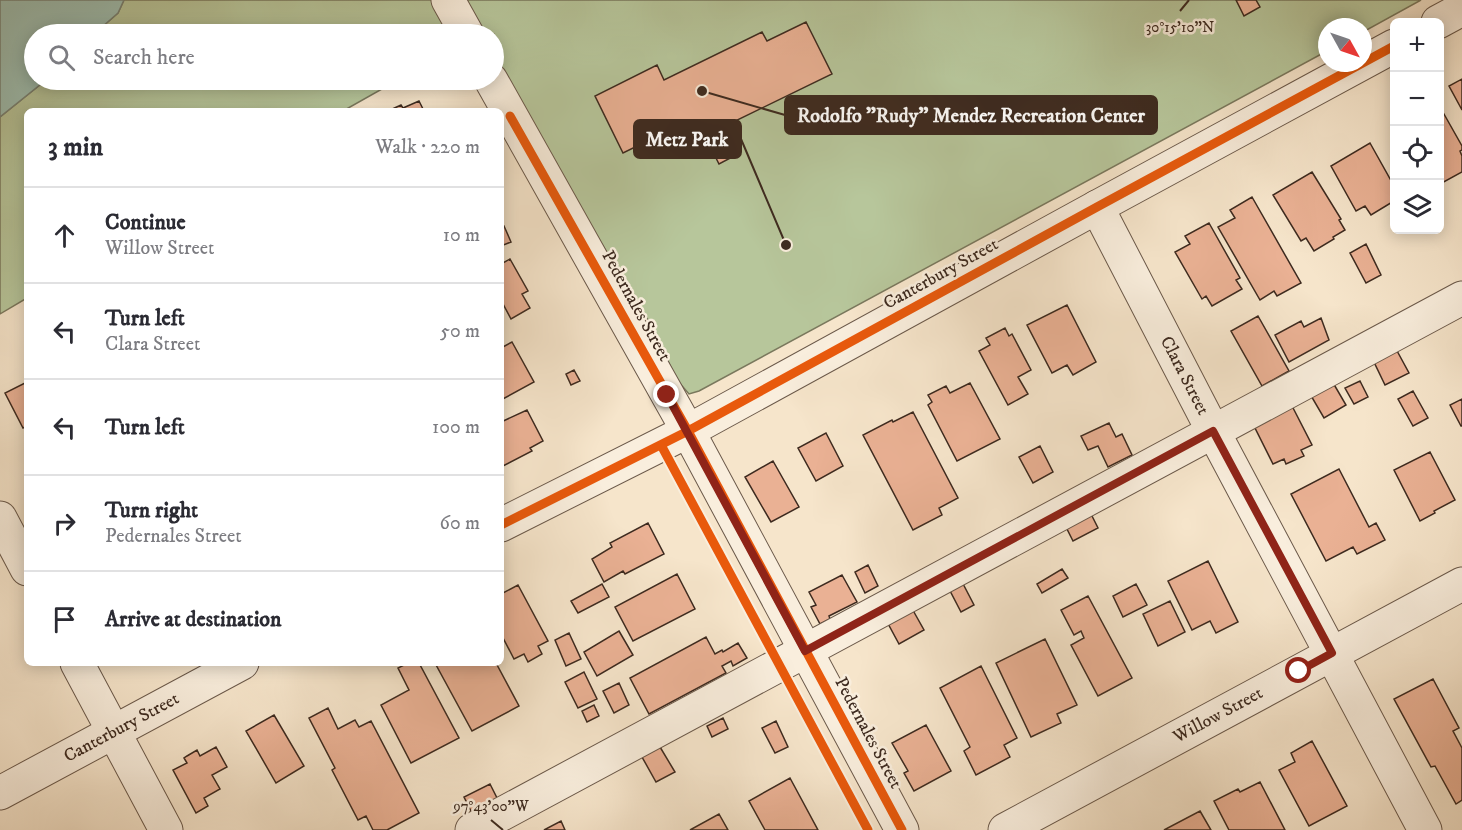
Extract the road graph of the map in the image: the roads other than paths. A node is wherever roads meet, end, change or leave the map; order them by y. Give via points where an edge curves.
1 (448, 0) edge
2 (1462, 9) edge
3 (1444, 19) edge
4 (461, 24) edge
5 (1390, 49) edge
6 (496, 90) edge
7 (1097, 207) junction
8 (1462, 298) edge
9 (1213, 431) junction
10 (688, 432) junction
11 (0, 518) edge
12 (504, 524) edge
13 (24, 563) edge
14 (1462, 584) edge
15 (805, 651) junction
16 (1332, 653) junction
17 (80, 666) edge
18 (236, 666) edge
19 (115, 732) junction
20 (0, 793) edge
21 (166, 830) edge
22 (472, 830) edge
23 (902, 830) edge
24 (1005, 830) edge
25 (1425, 830) edge

1 - 4 street
2 - 3 street
5 - 7 street, Canterbury Street
6 - 10 street, Pedernales Street
7 - 9 street, Clara Street
7 - 10 street, Canterbury Street
8 - 9 street
9 - 15 street
9 - 16 street, Clara Street
10 - 12 street, Canterbury Street
10 - 15 street, Pedernales Street
11 - 13 street
14 - 16 street, Willow Street
15 - 22 street
15 - 23 street, Pedernales Street
16 - 24 street, Willow Street
16 - 25 street, Clara Street
17 - 19 street
18 - 19 street, Canterbury Street
19 - 20 street, Canterbury Street
19 - 21 street

